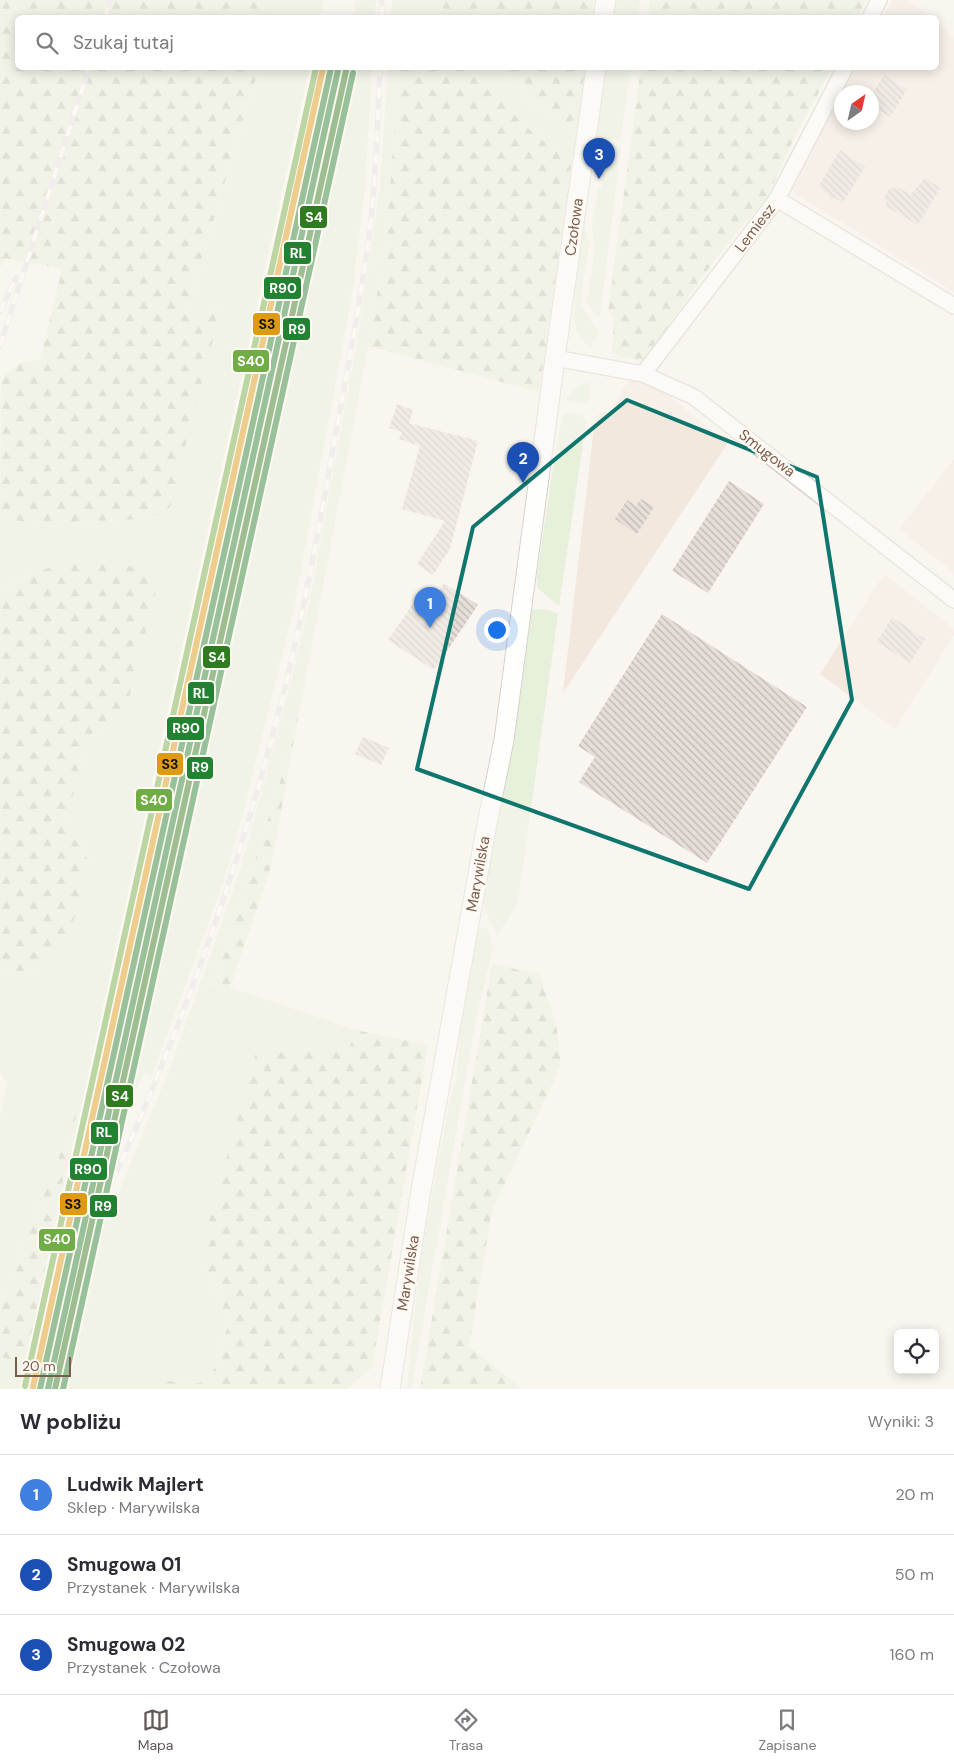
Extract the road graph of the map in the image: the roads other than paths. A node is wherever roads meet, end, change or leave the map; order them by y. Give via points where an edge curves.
1 (606, 0) edge
2 (879, 0) edge
3 (604, 15) edge
4 (872, 15) edge
5 (596, 70) edge
6 (844, 70) edge
7 (777, 199) junction
8 (954, 306) edge
9 (555, 358) junction
10 (643, 374) junction
11 (954, 600) edge
12 (390, 1389) edge

1 - 3 street
2 - 4 street
5 - 9 street, Czołowa
6 - 7 street, Lemiesz
7 - 8 street
7 - 10 street, Lemiesz
9 - 10 street, Smugowa
9 - 12 street, Marywilska via 504,740 423,1180
10 - 11 street, Smugowa via 694,396

